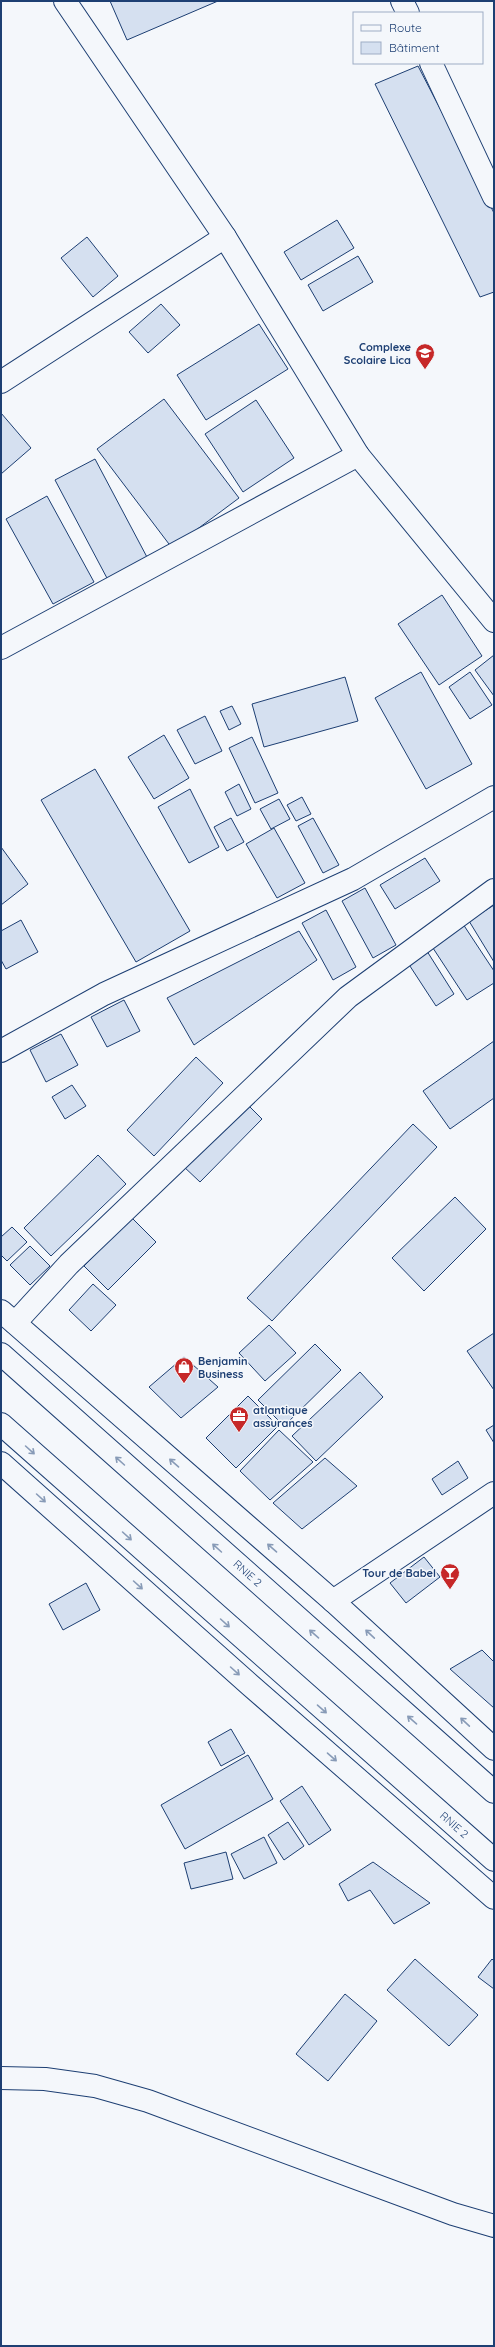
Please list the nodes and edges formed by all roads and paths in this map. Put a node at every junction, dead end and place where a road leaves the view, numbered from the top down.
1 (65, 1) edge
2 (402, 1) edge
3 (408, 12) edge
4 (431, 64) edge
5 (494, 197) edge
6 (225, 237) junction
7 (1, 382) edge
8 (358, 455) junction
9 (494, 621) edge
10 (1, 648) edge
11 (494, 797) edge
12 (494, 890) edge
13 (1, 1051) edge
14 (8, 1317) edge
15 (1, 1354) edge
16 (1, 1424) edge
17 (1, 1463) edge
18 (494, 1493) edge
19 (334, 1601) junction
20 (494, 1748) edge
21 (494, 1792) edge
22 (494, 1860) edge
23 (494, 1898) edge
24 (1, 2078) edge
25 (494, 2226) edge

1 - 6 main road
2 - 3 main road
4 - 5 main road
6 - 7 main road
6 - 8 main road
8 - 9 main road
8 - 10 main road
11 - 13 main road
12 - 14 main road
19 -> 14 main road
21 -> 15 main road, RNIE 2 / RNIE 2
16 -> 22 main road, RNIE 2 / RNIE 2
17 -> 23 main road
18 - 19 main road
20 -> 19 main road
24 - 25 main road

